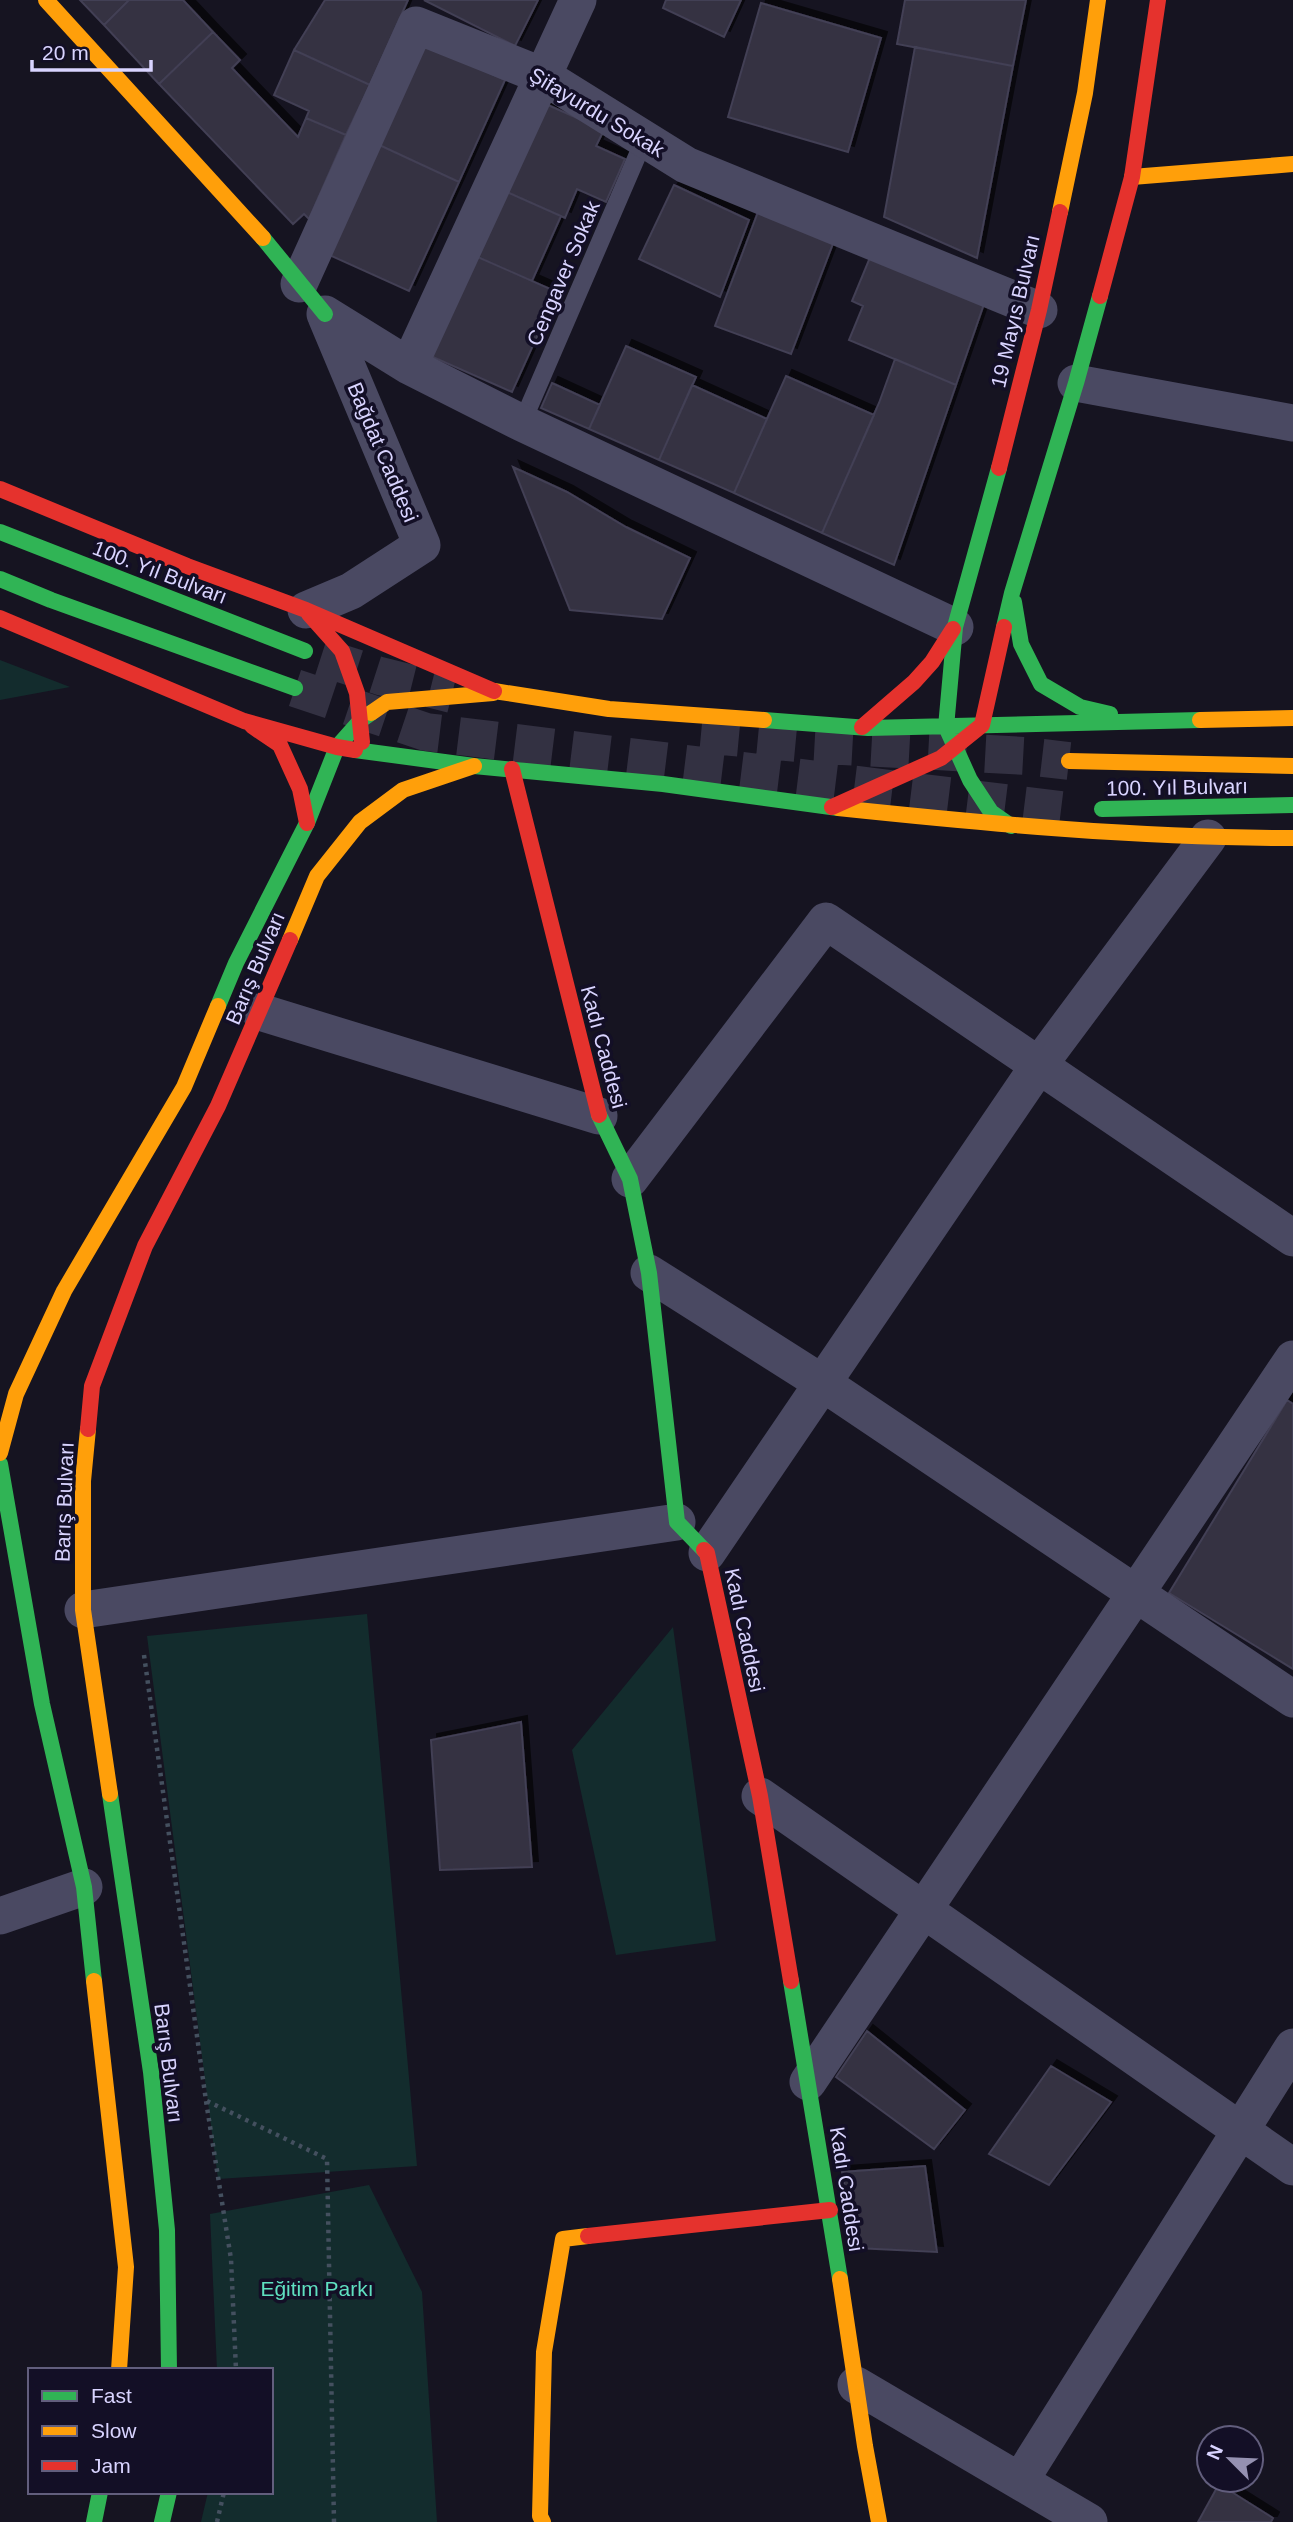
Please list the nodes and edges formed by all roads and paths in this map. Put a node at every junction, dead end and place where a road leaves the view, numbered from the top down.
1 (46, 0) edge
2 (578, 0) edge
3 (1098, 0) edge
4 (1158, 0) edge
5 (543, 76) junction
6 (644, 140) junction
7 (1293, 164) edge
8 (1132, 177) junction
9 (299, 284) junction
10 (1038, 310) junction
11 (325, 314) junction
12 (408, 366) junction
13 (1076, 383) junction
14 (1293, 423) edge
15 (522, 424) junction
16 (0, 489) edge
17 (0, 532) edge
18 (0, 579) edge
19 (1012, 593) junction
20 (306, 610) junction
21 (0, 618) edge
22 (954, 627) junction
23 (305, 651) tunnel mouth
24 (295, 688) tunnel mouth
25 (499, 693) junction
26 (1293, 718) edge
27 (361, 720) junction
28 (244, 721) junction
29 (1137, 722) junction
30 (982, 725) junction
31 (862, 727) junction
32 (946, 727) junction
33 (337, 747) junction
34 (955, 747) junction
35 (357, 757) junction
36 (1069, 761) tunnel mouth
37 (474, 766) junction
38 (1293, 766) edge
39 (512, 769) junction
40 (1293, 806) edge
41 (830, 807) junction
42 (1089, 809) dead end
43 (307, 823) junction
44 (334, 826) dead end
45 (1011, 826) junction
46 (1208, 838) junction
47 (1293, 838) edge
48 (317, 876) junction
49 (260, 1012) junction
50 (1039, 1065) junction
51 (599, 1116) junction
52 (630, 1179) junction
53 (1293, 1238) edge
54 (649, 1273) junction
55 (1293, 1359) edge
56 (824, 1384) junction
57 (0, 1453) edge
58 (0, 1464) edge
59 (677, 1522) junction
60 (707, 1553) junction
61 (1136, 1592) junction
62 (83, 1610) junction
63 (144, 1655) dead end
64 (1293, 1699) edge
65 (760, 1796) junction
66 (84, 1887) junction
67 (924, 1911) junction
68 (0, 1916) edge
69 (1293, 2047) edge
70 (808, 2082) junction
71 (206, 2101) junction
72 (1241, 2131) junction
73 (1293, 2167) edge
74 (830, 2210) junction
75 (119, 2368) edge
76 (169, 2368) edge
77 (236, 2368) edge
78 (856, 2385) junction
79 (1020, 2481) junction
80 (100, 2494) edge
81 (169, 2494) edge
82 (224, 2494) edge
83 (94, 2522) edge
84 (162, 2522) edge
85 (217, 2522) edge
86 (334, 2522) edge
87 (543, 2522) edge
88 (880, 2522) edge
89 (1089, 2522) edge

1 - 9 main road
2 - 5 street
3 - 10 main road, 19 Mayıs Bulvarı
4 - 8 main road
5 - 6 street, Şifayurdu Sokak
5 - 9 street, Şifayurdu Sokak
5 - 12 street
6 - 10 street, Şifayurdu Sokak
6 - 15 lane, Cengaver Sokak
7 - 8 main road
8 - 13 main road
9 - 11 main road
10 - 22 main road, 19 Mayıs Bulvarı
11 - 12 street
11 - 20 street, Bağdat Caddesi
12 - 15 street
13 - 14 street
13 - 19 main road
15 - 22 street
16 - 20 main road
17 - 23 main road, 100. Yıl Bulvarı
18 - 24 main road
19 - 29 main road
19 - 30 main road
20 - 25 main road
20 - 27 main road
21 - 28 main road
22 - 31 main road
22 - 32 main road
25 - 27 main road, Barış Bulvarı
25 - 31 main road
26 - 29 main road
27 - 33 main road, Barış Bulvarı
27 - 35 main road
28 - 33 main road
28 - 43 main road
29 - 30 main road
30 - 32 main road
30 - 34 main road
31 - 32 main road
32 - 34 main road
33 - 35 main road
33 - 43 main road, Barış Bulvarı
34 - 41 main road
34 - 45 main road
35 - 37 main road
36 - 38 main road, 100. Yıl Bulvarı
37 - 39 main road
37 - 48 main road, Barış Bulvarı
39 - 41 main road
39 - 51 main road, Kadı Caddesi
40 - 42 main road, 100. Yıl Bulvarı
41 - 45 main road
43 - 57 main road, Barış Bulvarı
44 - 48 main road
45 - 46 main road
46 - 47 main road
46 - 50 street
48 - 49 main road, Barış Bulvarı
49 - 51 street
49 - 62 main road, Barış Bulvarı
50 - 52 street
50 - 53 street
50 - 56 street
51 - 52 main road, Kadı Caddesi
52 - 54 main road, Kadı Caddesi
54 - 56 street
54 - 59 main road, Kadı Caddesi
55 - 61 street
56 - 60 street
56 - 61 street
58 - 66 main road
59 - 60 main road, Kadı Caddesi
59 - 62 street
60 - 65 main road, Kadı Caddesi
61 - 64 street
61 - 67 street
62 - 76 main road, Barış Bulvarı
63 - 71 path
65 - 67 street
65 - 70 main road, Kadı Caddesi
66 - 68 street
66 - 75 main road
67 - 70 street
67 - 72 street
69 - 72 street
70 - 74 main road, Kadı Caddesi
71 - 77 path
71 - 86 path
72 - 73 street
72 - 79 street
74 - 78 main road, Kadı Caddesi
74 - 87 main road
78 - 79 street
78 - 88 main road, Kadı Caddesi
79 - 89 street
80 - 83 main road
81 - 84 main road
82 - 85 path

